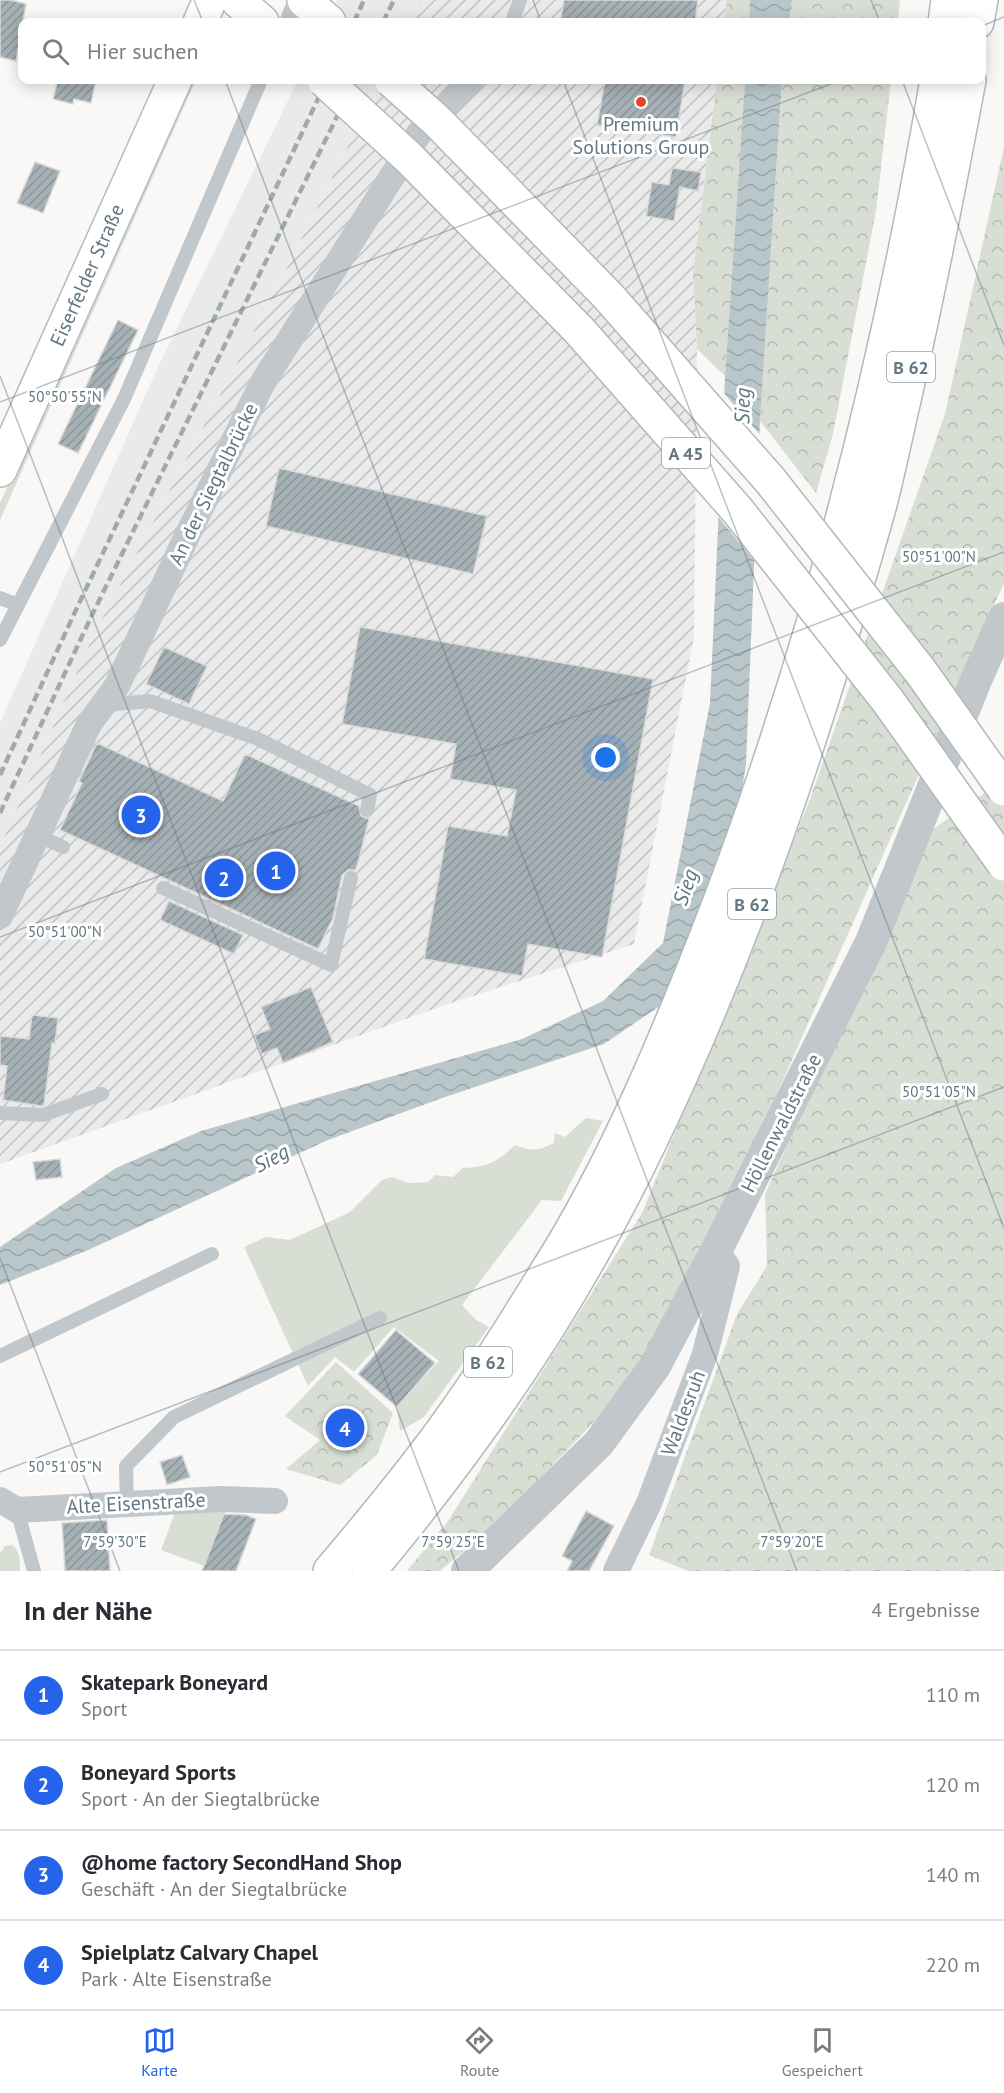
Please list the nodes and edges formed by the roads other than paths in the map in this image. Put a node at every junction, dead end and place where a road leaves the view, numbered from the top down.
1 (210, 0) edge
2 (237, 0) edge
3 (295, 0) edge
4 (304, 0) edge
5 (520, 0) edge
6 (948, 0) edge
7 (981, 0) edge
8 (202, 18) edge
9 (257, 18) edge
10 (288, 18) edge
11 (324, 18) edge
12 (513, 18) edge
13 (946, 18) edge
14 (978, 18) edge
15 (173, 84) edge
16 (259, 84) edge
17 (328, 84) edge
18 (395, 84) edge
19 (467, 84) edge
20 (936, 84) edge
21 (968, 84) edge
22 (0, 470) edge
23 (0, 598) edge
24 (18, 605) junction
25 (1004, 618) edge
26 (0, 640) edge
27 (103, 705) junction
28 (1004, 789) edge
29 (367, 810) dead end
30 (37, 835) junction
31 (63, 847) dead end
32 (1004, 864) edge
33 (351, 878) dead end
34 (163, 888) dead end
35 (0, 916) edge
36 (102, 1094) dead end
37 (0, 1113) edge
38 (634, 1142) junction
39 (716, 1251) junction
40 (212, 1254) dead end
41 (380, 1318) dead end
42 (0, 1356) edge
43 (274, 1501) dead end
44 (127, 1504) junction
45 (8, 1505) edge
46 (34, 1571) edge
47 (330, 1571) edge
48 (369, 1571) edge
49 (467, 1571) edge
50 (616, 1571) edge

1 - 8 main road
2 - 9 main road
3 - 10 lane
4 - 11 main road
5 - 12 lane
6 - 13 main road
7 - 14 main road
15 - 22 main road, Eiserfelder Straße
16 - 24 lane
17 - 32 main road, A 45, bridge
18 - 28 main road, A 45, bridge
19 - 27 street, An der Siegtalbrücke
20 - 38 main road, B 62
21 - 38 main road, B 62
23 - 24 lane
24 - 26 lane
25 - 39 street, Höllenwaldstraße
27 - 29 lane
27 - 30 street, An der Siegtalbrücke
30 - 31 lane
30 - 35 street, An der Siegtalbrücke
33 - 34 lane
36 - 37 lane
38 - 47 main road, B 62
38 - 48 main road, B 62
39 - 49 street, Höllenwaldstraße
39 - 50 street, Waldesruh
40 - 42 lane
41 - 44 lane
43 - 44 street, Alte Eisenstraße
44 - 45 street, Alte Eisenstraße
45 - 46 lane

